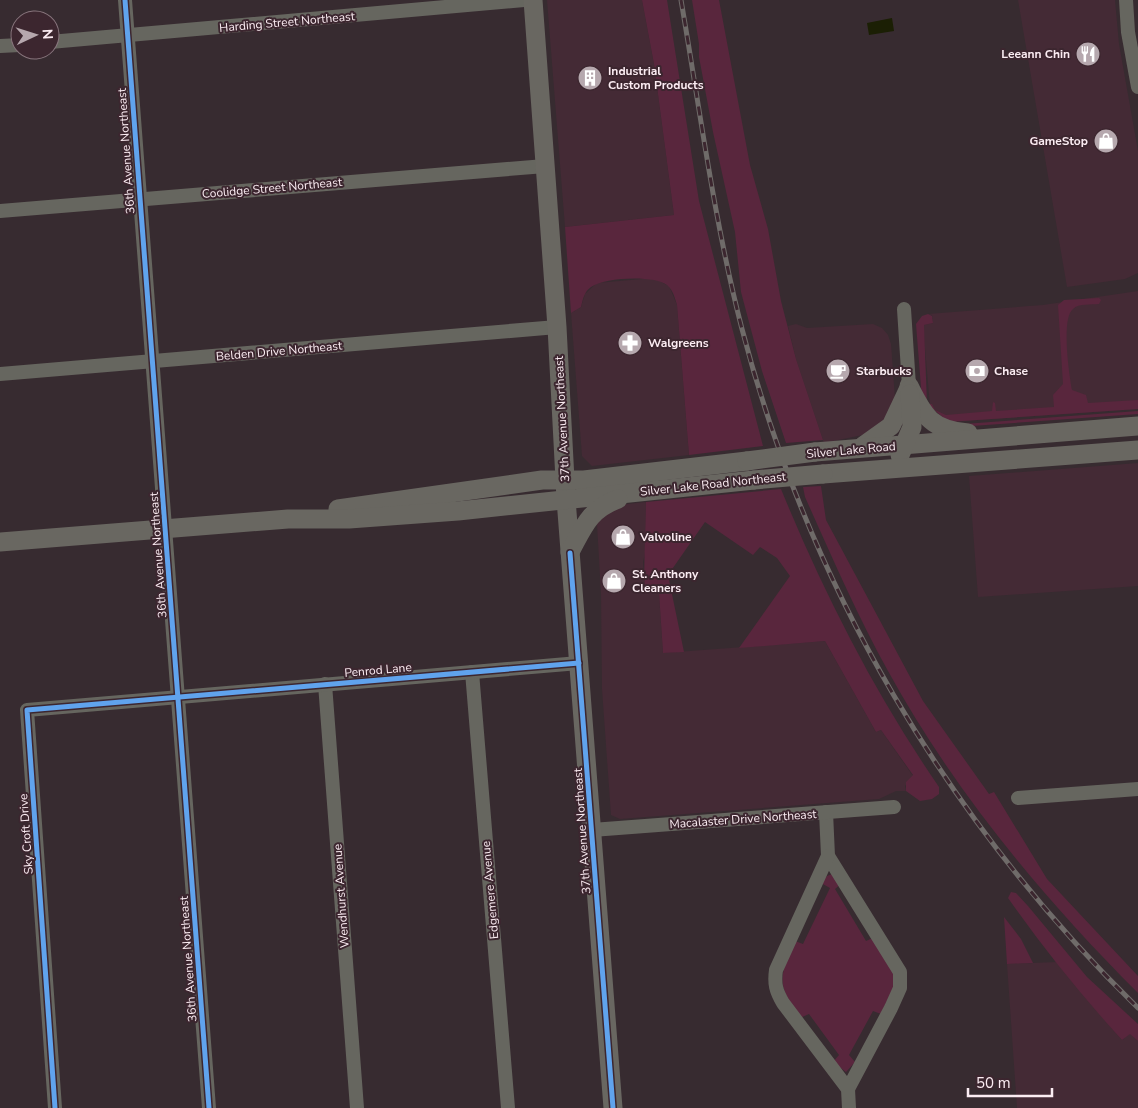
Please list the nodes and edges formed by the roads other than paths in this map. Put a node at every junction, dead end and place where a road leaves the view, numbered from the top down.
1 (125, 0) edge
2 (524, 0) edge
3 (533, 0) edge
4 (1126, 0) edge
5 (128, 36) junction
6 (60, 41) edge
7 (1138, 87) edge
8 (545, 166) junction
9 (140, 199) junction
10 (0, 211) edge
11 (904, 310) dead end
12 (557, 327) junction
13 (153, 362) junction
14 (0, 374) edge
15 (909, 386) junction
16 (1138, 426) edge
17 (1003, 436) junction
18 (905, 445) junction
19 (860, 448) junction
20 (1138, 450) edge
21 (879, 470) junction
22 (565, 480) junction
23 (636, 492) junction
24 (566, 499) junction
25 (288, 519) junction
26 (166, 528) junction
27 (0, 542) edge
28 (570, 553) junction
29 (579, 663) junction
30 (472, 672) junction
31 (326, 684) junction
32 (178, 696) junction
33 (1138, 789) edge
34 (1018, 798) dead end
35 (894, 807) dead end
36 (826, 812) junction
37 (592, 830) junction
38 (828, 856) junction
39 (848, 1089) junction
40 (55, 1108) edge
41 (209, 1108) edge
42 (358, 1108) edge
43 (508, 1108) edge
44 (613, 1108) edge
45 (849, 1108) edge

1 - 5 street, 36th Avenue Northeast
2 - 5 street, Harding Street Northeast
3 - 8 main road, 37th Avenue Northeast
4 - 7 street
5 - 6 street, Harding Street Northeast
5 - 9 street, 36th Avenue Northeast
8 - 9 street, Coolidge Street Northeast
8 - 12 main road, 37th Avenue Northeast
9 - 10 street, Coolidge Street Northeast
9 - 13 street, 36th Avenue Northeast
11 - 15 street
12 - 13 street, Belden Drive Northeast
12 - 22 main road, 37th Avenue Northeast
13 - 14 street, Belden Drive Northeast
13 - 26 street, 36th Avenue Northeast
15 - 17 main road
15 - 18 main road
15 - 19 main road
16 - 17 main road, Silver Lake Road
17 - 18 main road, Silver Lake Road
18 - 19 main road, Silver Lake Road
18 - 21 main road
19 - 22 main road, Silver Lake Road, bridge
20 - 21 main road, Silver Lake Road Northeast
21 - 23 main road, Silver Lake Road Northeast, bridge
22 - 24 main road, 37th Avenue Northeast
22 - 25 main road, Silver Lake Road Northeast
23 - 24 main road, Silver Lake Road Northeast
23 - 28 main road
24 - 25 main road, Silver Lake Road Northeast
24 - 28 main road, 37th Avenue Northeast
25 - 26 main road, Silver Lake Road Northeast
26 - 27 main road, Silver Lake Road Northeast
26 - 32 street, 36th Avenue Northeast
28 - 29 main road, 37th Avenue Northeast
29 - 30 street, Penrod Lane
29 - 37 main road, 37th Avenue Northeast
30 - 31 street, Penrod Lane
30 - 43 street, Edgemere Avenue
31 - 32 street, Penrod Lane
31 - 42 street, Wendhurst Avenue
32 - 40 street, Sky Croft Drive
32 - 41 street, 36th Avenue Northeast
33 - 34 street
35 - 36 street, Macalaster Drive Northeast
36 - 37 street, Macalaster Drive Northeast
36 - 38 street
37 - 44 main road, 37th Avenue Northeast
38 - 39 street
38 - 39 street
39 - 45 street

